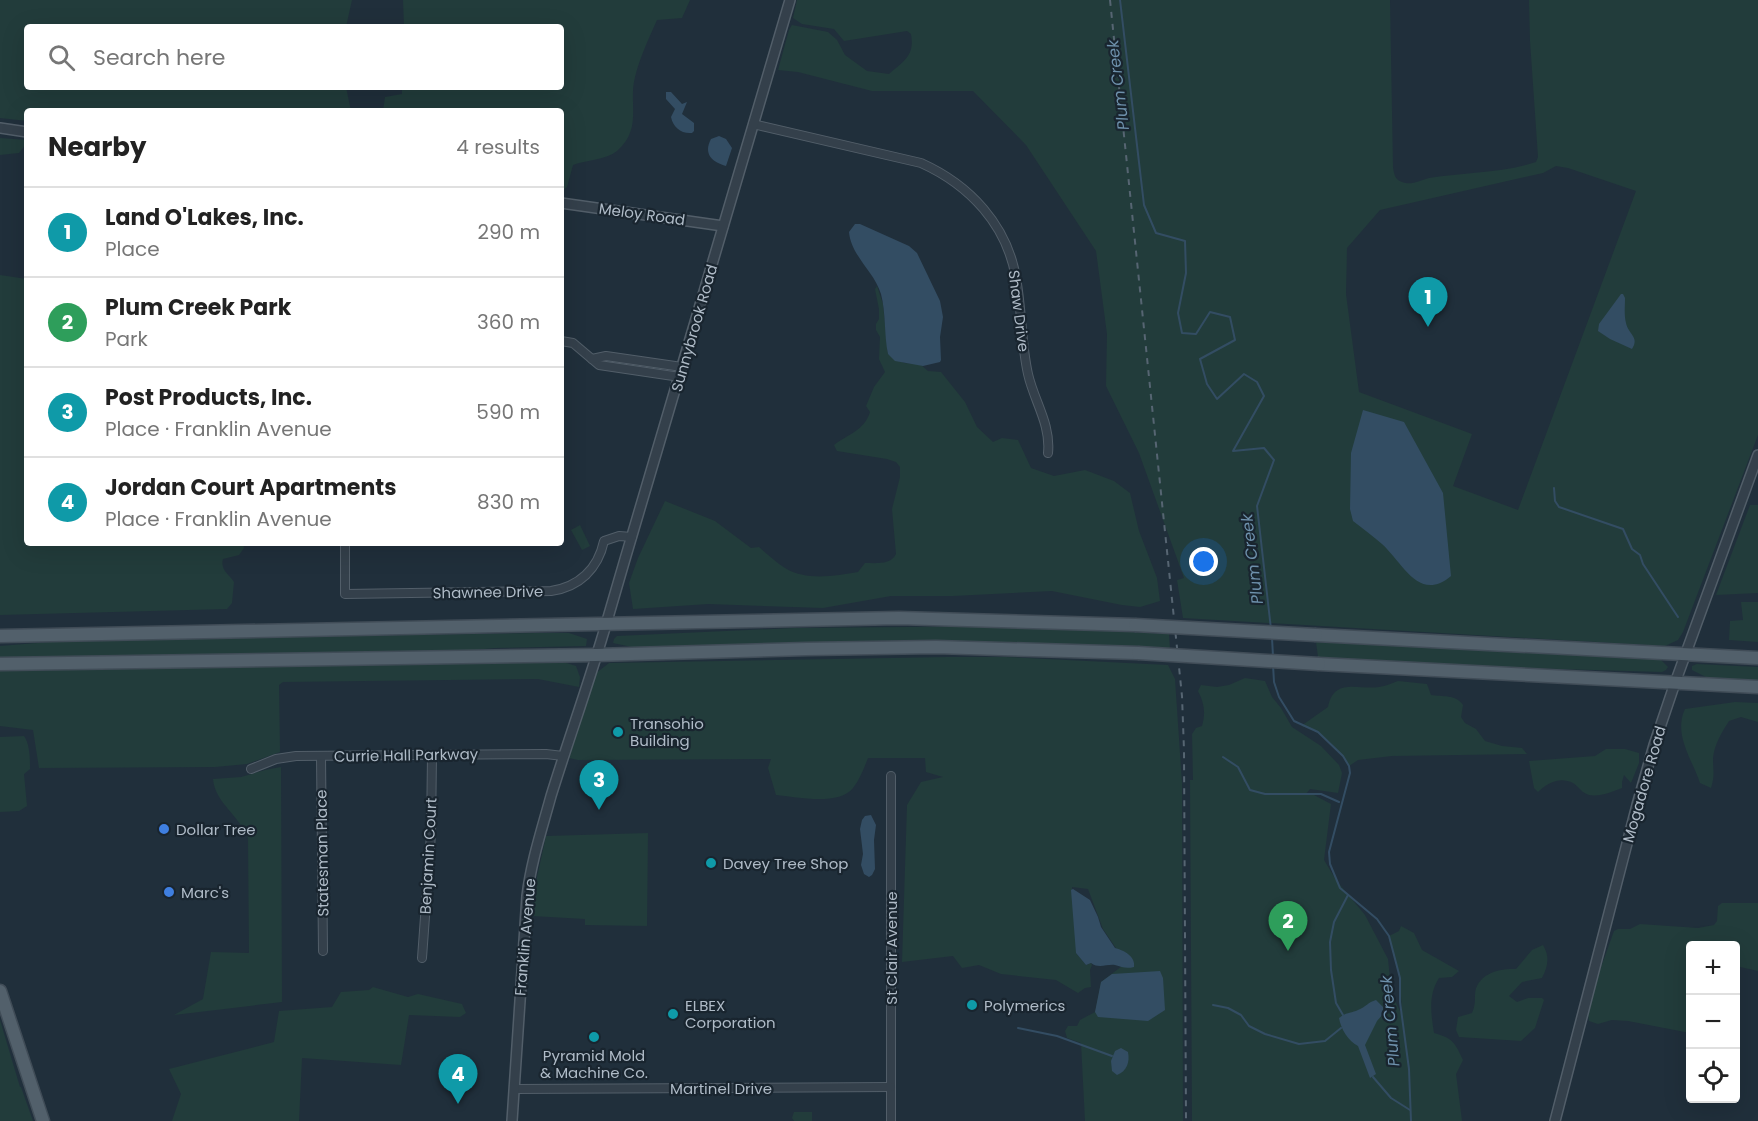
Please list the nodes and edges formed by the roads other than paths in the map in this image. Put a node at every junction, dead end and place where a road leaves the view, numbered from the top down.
1 (790, 0) edge
2 (753, 124) junction
3 (0, 128) edge
4 (24, 132) edge
5 (564, 203) edge
6 (723, 226) junction
7 (564, 342) edge
8 (681, 372) junction
9 (1048, 453) dead end
10 (1758, 454) edge
11 (632, 537) junction
12 (345, 546) dead end
13 (606, 625) junction
14 (0, 636) edge
15 (596, 655) junction
16 (1685, 655) junction
17 (1758, 658) edge
18 (0, 664) edge
19 (1675, 683) junction
20 (1758, 687) edge
21 (432, 754) junction
22 (321, 756) junction
23 (563, 756) junction
24 (251, 769) dead end
25 (891, 776) dead end
26 (323, 951) dead end
27 (422, 958) dead end
28 (0, 991) edge
29 (891, 1087) junction
30 (515, 1089) junction
31 (43, 1121) edge
32 (512, 1121) edge
33 (891, 1121) edge
34 (1555, 1121) edge

1 - 2 street, Sunnybrook Road
2 - 6 street, Sunnybrook Road
2 - 9 street, Shaw Drive
3 - 4 street
5 - 6 street, Meloy Road
6 - 8 street, Sunnybrook Road
7 - 8 street
8 - 11 street, Sunnybrook Road
10 - 16 street, Mogadore Road
11 - 12 street, Shawnee Drive
11 - 13 street, Sunnybrook Road
13 - 14 main road
13 - 15 street, Sunnybrook Road
13 - 16 main road, bridge
15 - 18 main road
15 - 19 main road, bridge
15 - 23 street, Franklin Avenue
16 - 17 main road
16 - 19 street, Mogadore Road
19 - 20 main road
19 - 34 street, Mogadore Road
21 - 22 street, Currie Hall Parkway
21 - 23 street, Currie Hall Parkway
21 - 27 street, Benjamin Court
22 - 24 street, Currie Hall Parkway
22 - 26 street, Statesman Place
23 - 30 street, Franklin Avenue
25 - 29 street, St Clair Avenue
28 - 31 main road
29 - 30 street, Martinel Drive
29 - 33 street, St Clair Avenue
30 - 32 street, Franklin Avenue

